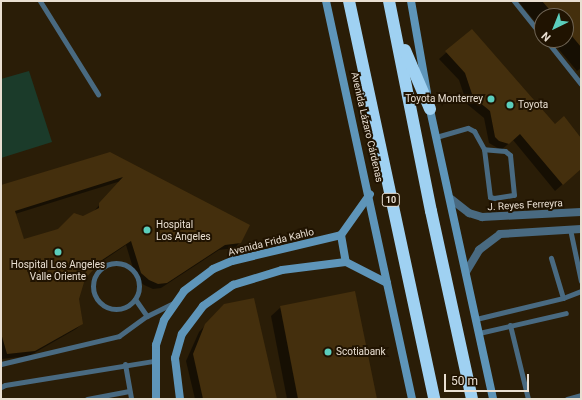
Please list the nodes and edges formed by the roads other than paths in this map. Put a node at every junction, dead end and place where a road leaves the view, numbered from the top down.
1 (40, 1) edge
2 (326, 1) edge
3 (349, 1) edge
4 (390, 1) edge
5 (411, 1) edge
6 (514, 1) edge
7 (534, 26) edge
8 (395, 28) junction
9 (552, 48) edge
10 (581, 84) edge
11 (98, 94) dead end
12 (430, 109) junction
13 (436, 136) junction
14 (484, 149) junction
15 (370, 194) junction
16 (451, 199) junction
17 (581, 212) edge
18 (570, 229) junction
19 (581, 229) edge
20 (341, 235) junction
21 (551, 258) dead end
22 (346, 262) junction
23 (466, 272) junction
24 (581, 280) edge
25 (387, 283) junction
26 (581, 291) edge
27 (563, 298) junction
28 (135, 299) junction
29 (174, 303) junction
30 (566, 313) dead end
31 (147, 316) junction
32 (476, 319) junction
33 (510, 325) junction
34 (479, 333) junction
35 (154, 361) junction
36 (1, 364) edge
37 (125, 364) junction
38 (1, 387) edge
39 (129, 391) junction
40 (581, 395) edge
41 (87, 399) edge
42 (130, 399) edge
43 (156, 399) edge
44 (180, 399) edge
45 (412, 399) edge
46 (434, 399) edge
47 (472, 399) edge
48 (493, 399) edge
49 (528, 399) edge
50 (567, 399) edge

1 - 11 lane
2 - 15 street, Avenida Lázaro Cárdenas
3 - 46 highway, Avenida Lázaro Cárdenas / 10
4 - 8 highway
5 - 12 street
6 - 7 lane
8 - 12 highway
8 - 47 highway
9 - 10 lane
12 - 13 street
13 - 14 lane
13 - 16 street
14 - 14 lane
15 - 20 street
15 - 25 street, Avenida Lázaro Cárdenas
16 - 17 street, J. Reyes Ferreyra
16 - 23 street
18 - 19 street
18 - 23 street
18 - 24 lane
20 - 22 street
20 - 29 street, Avenida Frida Kahlo
21 - 27 lane
22 - 25 street
22 - 44 street
23 - 32 street
25 - 45 street, Avenida Lázaro Cárdenas
26 - 27 lane
27 - 32 lane
28 - 28 lane
28 - 31 lane
29 - 31 lane
29 - 35 street, Avenida Frida Kahlo
30 - 33 lane
31 - 36 lane
32 - 34 street
33 - 34 lane
33 - 49 lane
34 - 48 street
35 - 37 lane
35 - 43 street, Avenida Frida Kahlo
37 - 38 lane
37 - 39 lane
39 - 41 lane
39 - 42 lane
40 - 50 lane

